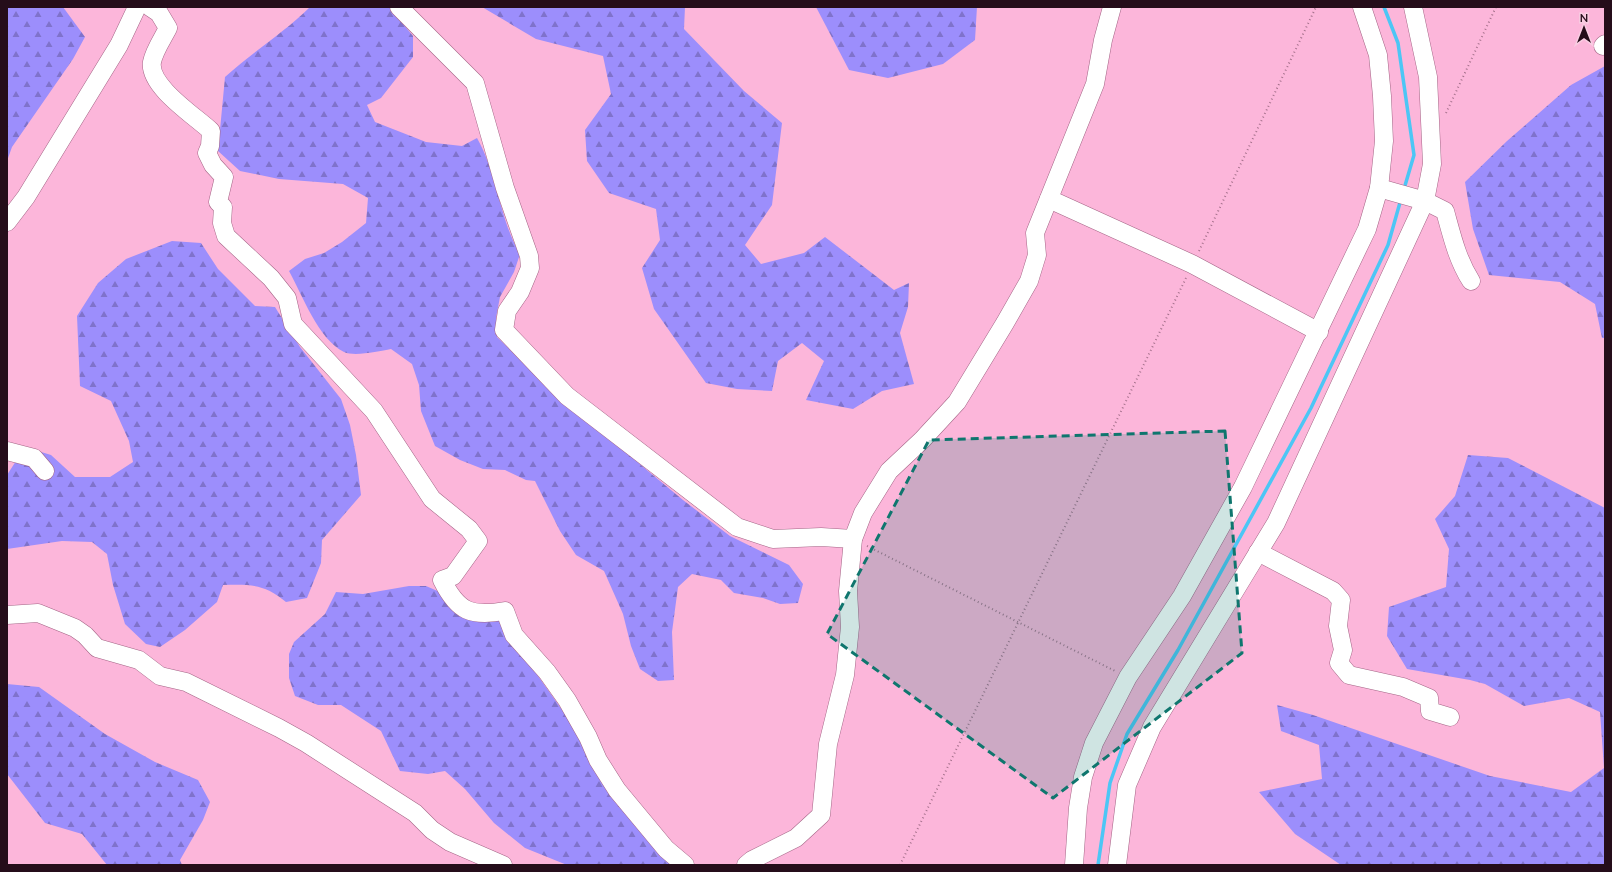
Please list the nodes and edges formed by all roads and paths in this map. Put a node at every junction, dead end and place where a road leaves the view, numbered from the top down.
1 (137, 7) edge
2 (150, 7) edge
3 (399, 7) edge
4 (1112, 7) edge
5 (1316, 7) edge
6 (1362, 7) edge
7 (1413, 7) edge
8 (1496, 7) edge
9 (1445, 115) dead end
10 (1379, 188) junction
11 (1049, 198) junction
12 (1425, 201) junction
13 (7, 222) edge
14 (1192, 264) junction
15 (1471, 281) dead end
16 (1319, 332) junction
17 (7, 451) edge
18 (45, 471) dead end
19 (853, 539) junction
20 (1258, 552) junction
21 (7, 615) edge
22 (1019, 623) junction
23 (1128, 677) junction
24 (1450, 717) dead end
25 (503, 865) edge
26 (685, 865) edge
27 (746, 865) edge
28 (900, 865) edge
29 (1074, 865) edge
30 (1117, 865) edge

1 - 13 street
2 - 26 street
3 - 19 street
4 - 11 street
5 - 14 path
6 - 10 street
7 - 12 street
8 - 9 path
10 - 12 street
10 - 16 street
11 - 14 street
11 - 19 street
12 - 15 street
12 - 20 street
14 - 16 street
14 - 22 path
16 - 23 street
17 - 18 street
19 - 22 path
19 - 27 street
20 - 24 street
20 - 30 street
21 - 25 street
22 - 23 path
22 - 28 path
23 - 29 street

